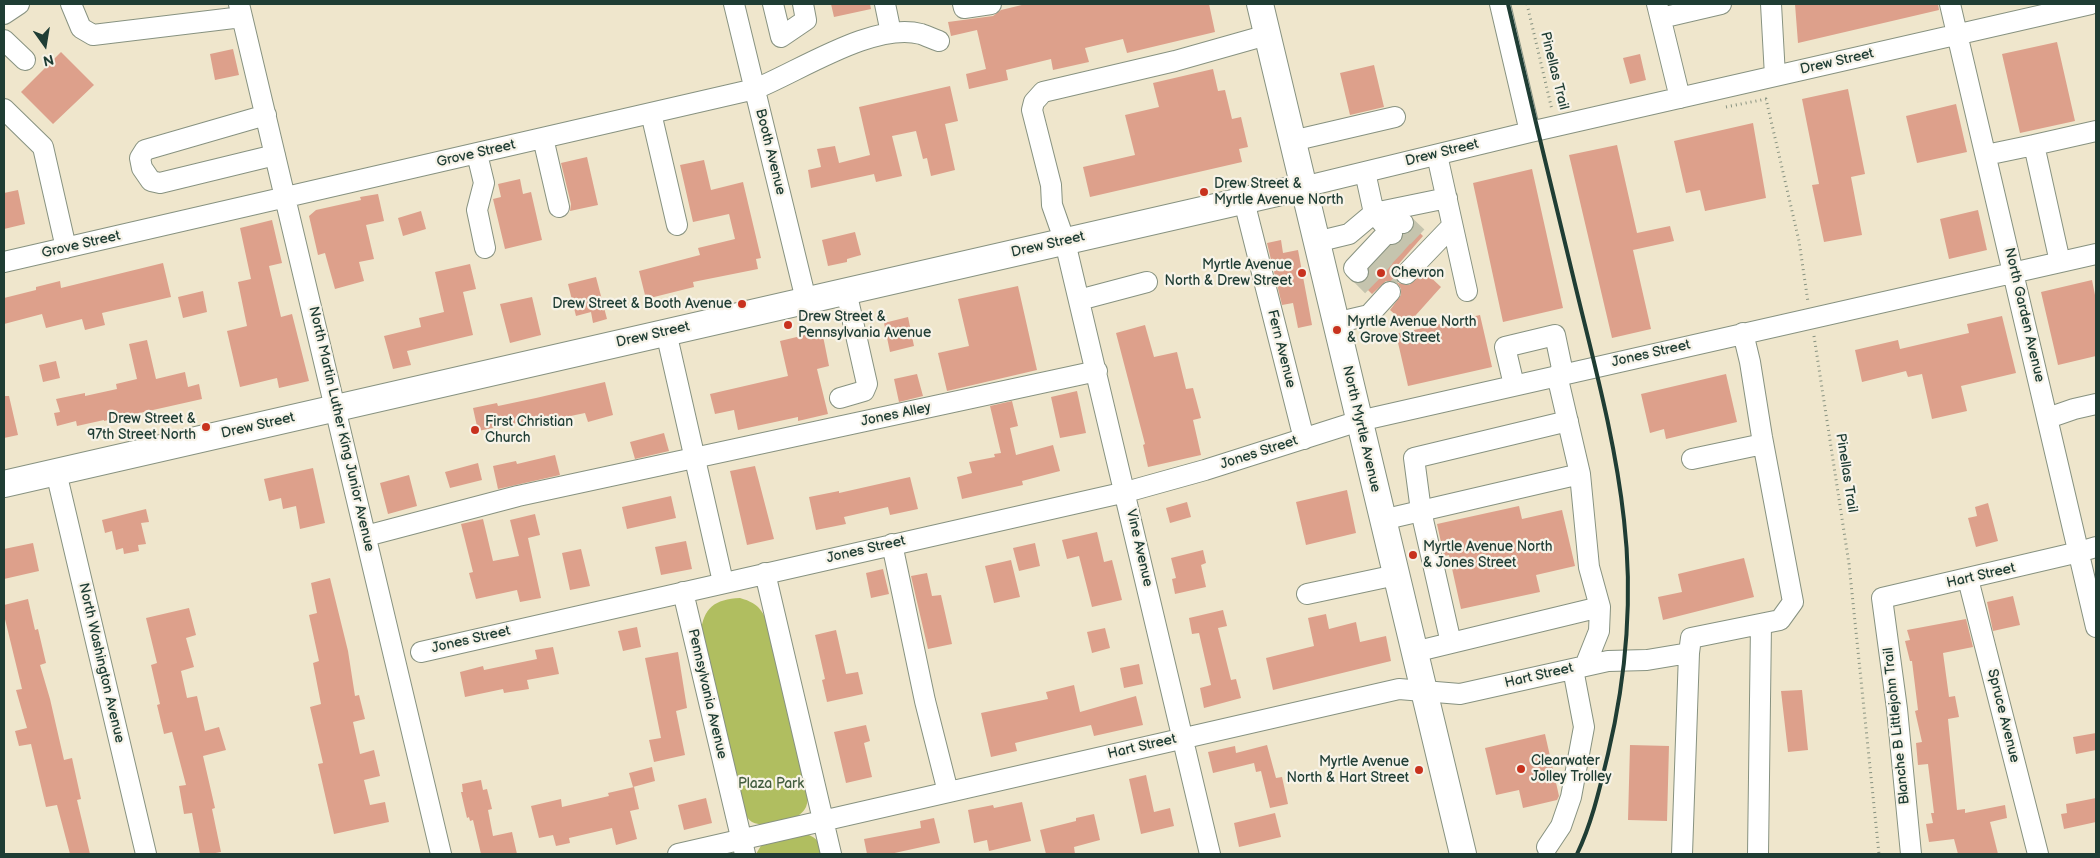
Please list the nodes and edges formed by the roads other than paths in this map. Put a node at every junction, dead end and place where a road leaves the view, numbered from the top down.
1 (19, 4) edge
2 (71, 4) edge
3 (734, 4) edge
4 (773, 4) edge
5 (802, 4) edge
6 (884, 4) edge
7 (963, 4) edge
8 (991, 4) edge
9 (1260, 4) edge
10 (1500, 4) edge
11 (1721, 4) edge
12 (1771, 4) edge
13 (1950, 4) edge
14 (2091, 4) edge
15 (240, 10) edge
16 (1659, 11) edge
17 (4, 14) edge
18 (891, 33) junction
19 (1957, 34) junction
20 (1267, 35) junction
21 (4, 40) edge
22 (939, 41) dead end
23 (25, 60) dead end
24 (1775, 76) junction
25 (755, 90) junction
26 (1680, 98) junction
27 (4, 109) edge
28 (651, 114) junction
29 (266, 115) junction
30 (1395, 117) dead end
31 (2096, 131) edge
32 (1530, 132) junction
33 (544, 138) junction
34 (1292, 141) junction
35 (2034, 145) junction
36 (478, 154) junction
37 (275, 155) junction
38 (1437, 155) junction
39 (1986, 155) junction
40 (1365, 172) junction
41 (1303, 187) junction
42 (286, 198) junction
43 (1447, 198) junction
44 (1244, 201) junction
45 (559, 207) dead end
46 (1374, 213) junction
47 (677, 225) dead end
48 (1452, 226) junction
49 (1349, 234) junction
50 (1065, 242) junction
51 (1316, 242) junction
52 (66, 248) junction
53 (486, 248) dead end
54 (2096, 254) edge
55 (1414, 257) dead end
56 (4, 262) edge
57 (2060, 262) junction
58 (2014, 272) junction
59 (1147, 282) dead end
60 (846, 291) junction
61 (1467, 291) dead end
62 (1383, 293) dead end
63 (806, 300) junction
64 (1080, 300) junction
65 (1335, 323) junction
66 (666, 332) junction
67 (1743, 333) junction
68 (1097, 371) junction
69 (1560, 374) junction
70 (1514, 385) junction
71 (840, 398) dead end
72 (2096, 404) edge
73 (336, 408) junction
74 (2048, 418) junction
75 (1359, 421) junction
76 (1568, 421) junction
77 (1304, 439) junction
78 (1763, 444) junction
79 (695, 459) junction
80 (1692, 459) dead end
81 (56, 472) junction
82 (1580, 474) junction
83 (4, 484) edge
84 (1126, 492) junction
85 (1421, 511) junction
86 (1382, 520) junction
87 (366, 536) junction
88 (892, 544) junction
89 (2088, 550) edge
90 (765, 573) junction
91 (1396, 575) junction
92 (1968, 579) junction
93 (723, 582) junction
94 (683, 592) junction
95 (1307, 594) dead end
96 (1882, 598) joint
97 (1600, 607) junction
98 (1761, 624) junction
99 (2096, 627) edge
100 (1451, 643) junction
101 (421, 652) dead end
102 (1414, 652) junction
103 (1689, 653) junction
104 (1579, 667) junction
105 (1424, 691) junction
106 (1183, 737) junction
107 (948, 792) junction
108 (824, 821) junction
109 (743, 847) edge
110 (1547, 847) dead end
111 (146, 854) edge
112 (442, 854) edge
113 (678, 854) edge
114 (831, 854) edge
115 (1210, 854) edge
116 (1463, 854) edge
117 (1682, 854) edge
118 (1758, 854) edge
119 (1911, 854) edge
120 (2038, 854) edge

1 - 17 street
2 - 15 street
3 - 25 street, Booth Avenue
4 - 5 street
6 - 18 street
7 - 8 street
9 - 20 main road, North Myrtle Avenue
10 - 32 street
11 - 16 street
12 - 24 street
13 - 19 street, North Garden Avenue
14 - 19 street, Drew Street
15 - 29 street, North Martin Luther King Junior Avenue
16 - 26 street
18 - 22 street, Grove Street
18 - 25 street, Grove Street
19 - 24 street, Drew Street
19 - 39 street, North Garden Avenue
20 - 34 main road, North Myrtle Avenue
20 - 50 street, Vine Avenue
21 - 23 street
24 - 26 street, Drew Street
25 - 28 street, Grove Street
25 - 63 street, Booth Avenue
26 - 32 street, Drew Street
27 - 52 street
28 - 33 street, Grove Street
28 - 47 street
29 - 37 street, North Martin Luther King Junior Avenue
29 - 37 street
30 - 34 street
31 - 35 street
32 - 38 street, Drew Street
33 - 36 street, Grove Street
33 - 45 street
34 - 41 main road, North Myrtle Avenue
35 - 39 street
35 - 57 street
36 - 42 street, Grove Street
36 - 53 street
37 - 42 street, North Martin Luther King Junior Avenue
38 - 40 street, Drew Street
38 - 43 street
39 - 58 street, North Garden Avenue
40 - 41 street, Drew Street
40 - 46 street
41 - 44 main road, Drew Street
41 - 51 main road, North Myrtle Avenue
42 - 52 street, Grove Street
42 - 73 street, North Martin Luther King Junior Avenue
43 - 46 street
43 - 48 street
44 - 50 main road, Drew Street
44 - 77 street, Fern Avenue
46 - 49 street
46 - 49 street
48 - 55 street
48 - 61 street
49 - 51 street
50 - 60 main road, Drew Street
50 - 64 street, Vine Avenue
51 - 65 main road, North Myrtle Avenue
52 - 56 street, Grove Street
54 - 57 street, Jones Street
57 - 58 street, Jones Street
58 - 67 street, Jones Street
58 - 74 street, North Garden Avenue
59 - 64 street
60 - 63 main road, Drew Street
60 - 71 street
62 - 65 street
63 - 66 main road, Drew Street
64 - 68 street, Vine Avenue
65 - 75 main road, North Myrtle Avenue
66 - 73 main road, Drew Street
66 - 79 street
67 - 69 street, Jones Street
67 - 78 street
68 - 79 street, Jones Alley
68 - 84 street, Vine Avenue
69 - 70 street, Jones Street
69 - 70 street
69 - 76 street
70 - 75 street, Jones Street
72 - 74 street
73 - 81 main road, Drew Street
73 - 87 street, North Martin Luther King Junior Avenue
74 - 89 street, North Garden Avenue
75 - 77 street, Jones Street
75 - 86 main road, North Myrtle Avenue
76 - 82 street
76 - 85 street
77 - 84 street, Jones Street
78 - 80 street
78 - 98 street
79 - 87 street, Jones Alley
79 - 93 street
81 - 83 main road, Drew Street
81 - 111 street, North Washington Avenue
82 - 85 street
82 - 97 street
84 - 88 street, Jones Street
84 - 106 street, Vine Avenue
85 - 86 street
85 - 100 street
86 - 91 main road, North Myrtle Avenue
87 - 112 street, North Martin Luther King Junior Avenue
88 - 90 street, Jones Street
88 - 107 street
89 - 92 street, Hart Street
89 - 99 street, North Garden Avenue
90 - 93 street, Jones Street
90 - 108 street
91 - 95 street
91 - 102 main road, North Myrtle Avenue
92 - 96 street, Hart Street
92 - 120 street, Spruce Avenue
93 - 94 street, Jones Street
94 - 101 street, Jones Street
94 - 109 street, Pennsylvania Avenue
96 - 119 street, Blanche B Littlejohn Trail
97 - 100 street
97 - 104 street
98 - 103 street
98 - 118 street
100 - 102 street
102 - 105 main road, North Myrtle Avenue
103 - 104 street, Hart Street
103 - 117 street
104 - 105 street, Hart Street
104 - 110 street
105 - 106 street, Hart Street
105 - 116 main road, North Myrtle Avenue
106 - 107 street, Hart Street
106 - 115 street, Vine Avenue
107 - 108 street, Hart Street
108 - 109 street, Hart Street
108 - 114 street
109 - 113 street, Hart Street

